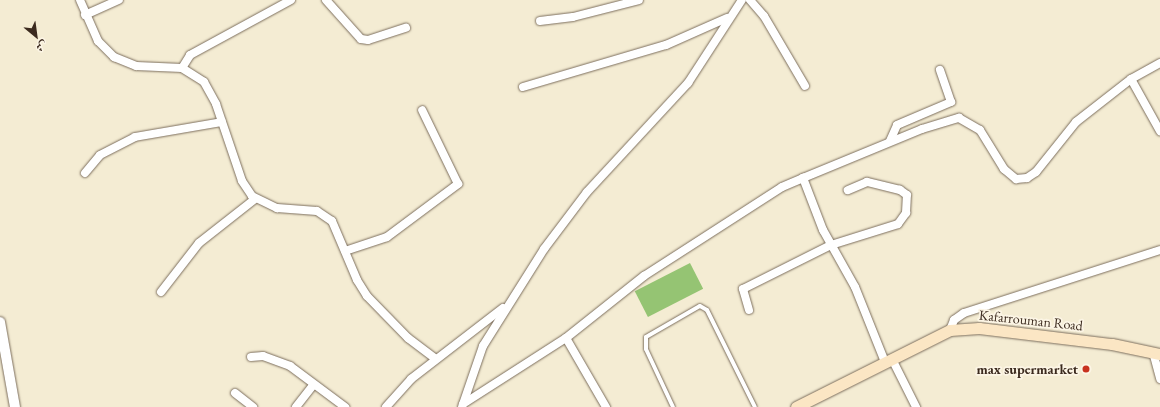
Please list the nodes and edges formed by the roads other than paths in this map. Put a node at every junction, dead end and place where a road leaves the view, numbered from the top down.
1 (80, 0) edge
2 (119, 0) edge
3 (291, 0) edge
4 (326, 0) edge
5 (639, 0) edge
6 (742, 0) edge
7 (750, 0) edge
8 (85, 14) junction
9 (727, 18) junction
10 (540, 21) dead end
11 (406, 28) dead end
12 (1160, 63) edge
13 (182, 68) junction
14 (940, 70) dead end
15 (1131, 79) junction
16 (805, 86) dead end
17 (522, 87) dead end
18 (422, 110) dead end
19 (222, 122) junction
20 (1160, 131) edge
21 (890, 141) junction
22 (85, 173) dead end
23 (803, 178) junction
24 (848, 190) dead end
25 (255, 199) junction
26 (831, 246) junction
27 (1160, 250) edge
28 (345, 252) junction
29 (161, 292) dead end
30 (505, 306) junction
31 (749, 310) dead end
32 (0, 322) edge
33 (950, 330) junction
34 (566, 338) junction
35 (1156, 353) edge
36 (251, 357) dead end
37 (435, 358) junction
38 (888, 361) junction
39 (1160, 379) edge
40 (313, 384) junction
41 (235, 393) dead end
42 (462, 406) edge
43 (14, 407) edge
44 (253, 407) edge
45 (296, 407) edge
46 (345, 407) edge
47 (386, 407) edge
48 (606, 407) edge
49 (673, 407) edge
50 (755, 407) edge
51 (796, 407) edge
52 (916, 407) edge

1 - 8 street
2 - 8 street
3 - 13 street
4 - 11 street
5 - 10 street
6 - 9 street
7 - 16 street
8 - 13 street
9 - 17 street
9 - 30 street
12 - 15 street
13 - 19 street
14 - 21 street
15 - 20 street
15 - 21 street
18 - 28 street
19 - 22 street
19 - 25 street
21 - 23 street
23 - 26 street
23 - 34 street
24 - 26 street
25 - 28 street
25 - 29 street
26 - 31 street
26 - 38 street
27 - 33 street
28 - 37 street
30 - 37 street
30 - 42 street
32 - 43 street
33 - 35 main road, Kafarrouman Road
33 - 38 main road, Kafarrouman Road
34 - 42 street
34 - 48 street
35 - 39 street
36 - 40 street
37 - 47 street
38 - 51 main road, Kafarrouman Road
38 - 52 street
40 - 45 street
40 - 46 street
41 - 44 street
49 - 50 lane

